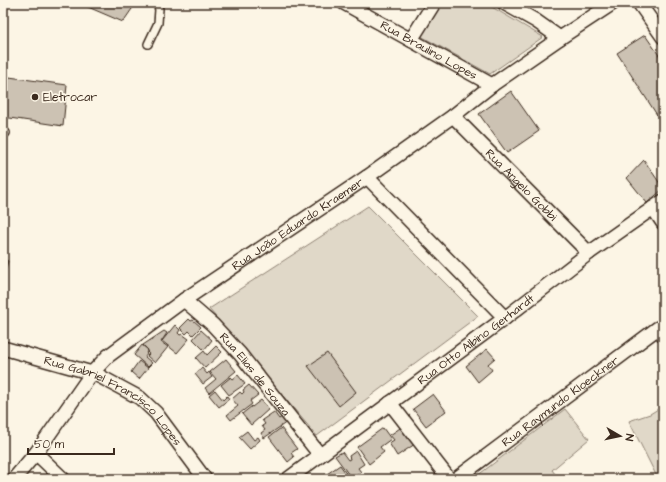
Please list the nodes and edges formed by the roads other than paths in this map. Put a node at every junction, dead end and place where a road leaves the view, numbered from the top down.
1 (156, 3) edge
2 (344, 3) edge
3 (434, 3) edge
4 (504, 3) edge
5 (613, 3) edge
6 (639, 3) edge
7 (663, 37) edge
8 (560, 38) junction
9 (411, 40) junction
10 (148, 44) dead end
11 (492, 85) junction
12 (453, 116) junction
13 (366, 177) junction
14 (658, 204) edge
15 (663, 223) edge
16 (589, 253) junction
17 (184, 300) junction
18 (505, 318) junction
19 (663, 335) edge
20 (3, 348) edge
21 (92, 373) junction
22 (390, 403) junction
23 (36, 453) junction
24 (320, 455) junction
25 (14, 479) edge
26 (63, 479) edge
27 (205, 479) edge
28 (288, 479) edge
29 (449, 479) edge
30 (456, 479) edge

1 - 10 lane
2 - 9 street, Rua Braulino Lopes
3 - 9 street
4 - 8 street
5 - 8 street, Rua João Eduardo Kraemer
6 - 7 street
8 - 11 street, Rua João Eduardo Kraemer
9 - 11 street, Rua Braulino Lopes
11 - 12 street, Rua João Eduardo Kraemer
12 - 13 street, Rua João Eduardo Kraemer
12 - 16 street, Rua Angelo Gobbi
13 - 17 street, Rua João Eduardo Kraemer
13 - 18 street
14 - 15 street
14 - 16 street, Rua Otto Albino Gerhardt
16 - 18 street, Rua Otto Albino Gerhardt
17 - 21 street, Rua João Eduardo Kraemer
17 - 24 street, Rua Elias de Souza
18 - 22 street, Rua Otto Albino Gerhardt
19 - 30 street, Rua Raymundo Kloeckner
20 - 21 street, Rua Gabriel Francisco Lopes
21 - 23 street, Rua João Eduardo Kraemer
21 - 27 street, Rua Gabriel Francisco Lopes
22 - 24 street, Rua Otto Albino Gerhardt
22 - 29 street
23 - 25 street, Rua João Eduardo Kraemer
23 - 26 street
24 - 28 street, Rua Otto Albino Gerhardt

